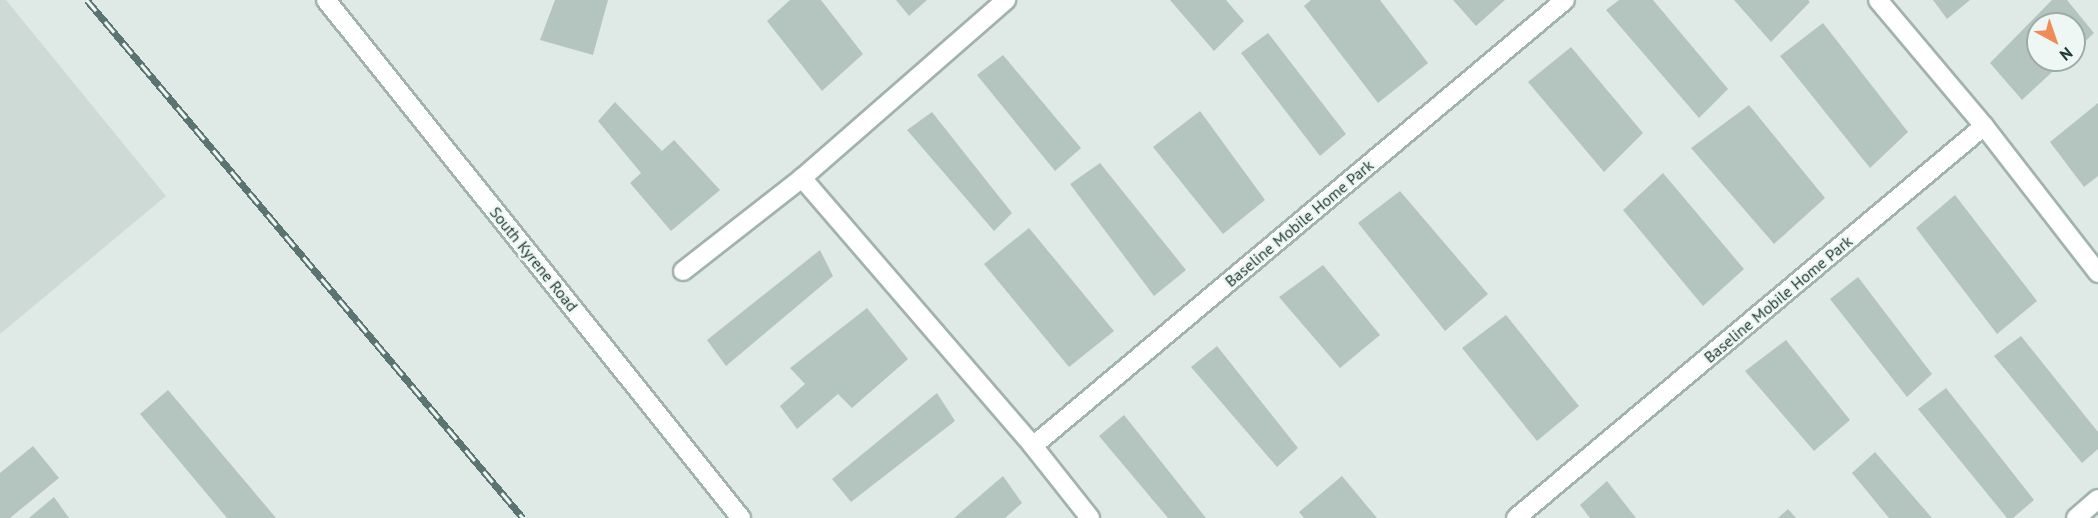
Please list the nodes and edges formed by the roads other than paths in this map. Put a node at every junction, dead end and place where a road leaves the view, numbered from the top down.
1 (327, 0) edge
2 (1006, 0) edge
3 (1565, 0) edge
4 (1878, 0) edge
5 (1984, 126) junction
6 (802, 178) junction
7 (683, 271) dead end
8 (2098, 273) edge
9 (1033, 446) junction
10 (2098, 500) edge
11 (741, 518) edge
12 (1090, 518) edge
13 (1516, 518) edge
14 (2076, 518) edge

1 - 11 street, South Kyrene Road
2 - 6 street
3 - 9 street, Baseline Mobile Home Park
4 - 5 street
5 - 8 street
5 - 13 street, Baseline Mobile Home Park
6 - 7 street
6 - 9 street
9 - 12 street
10 - 14 street

